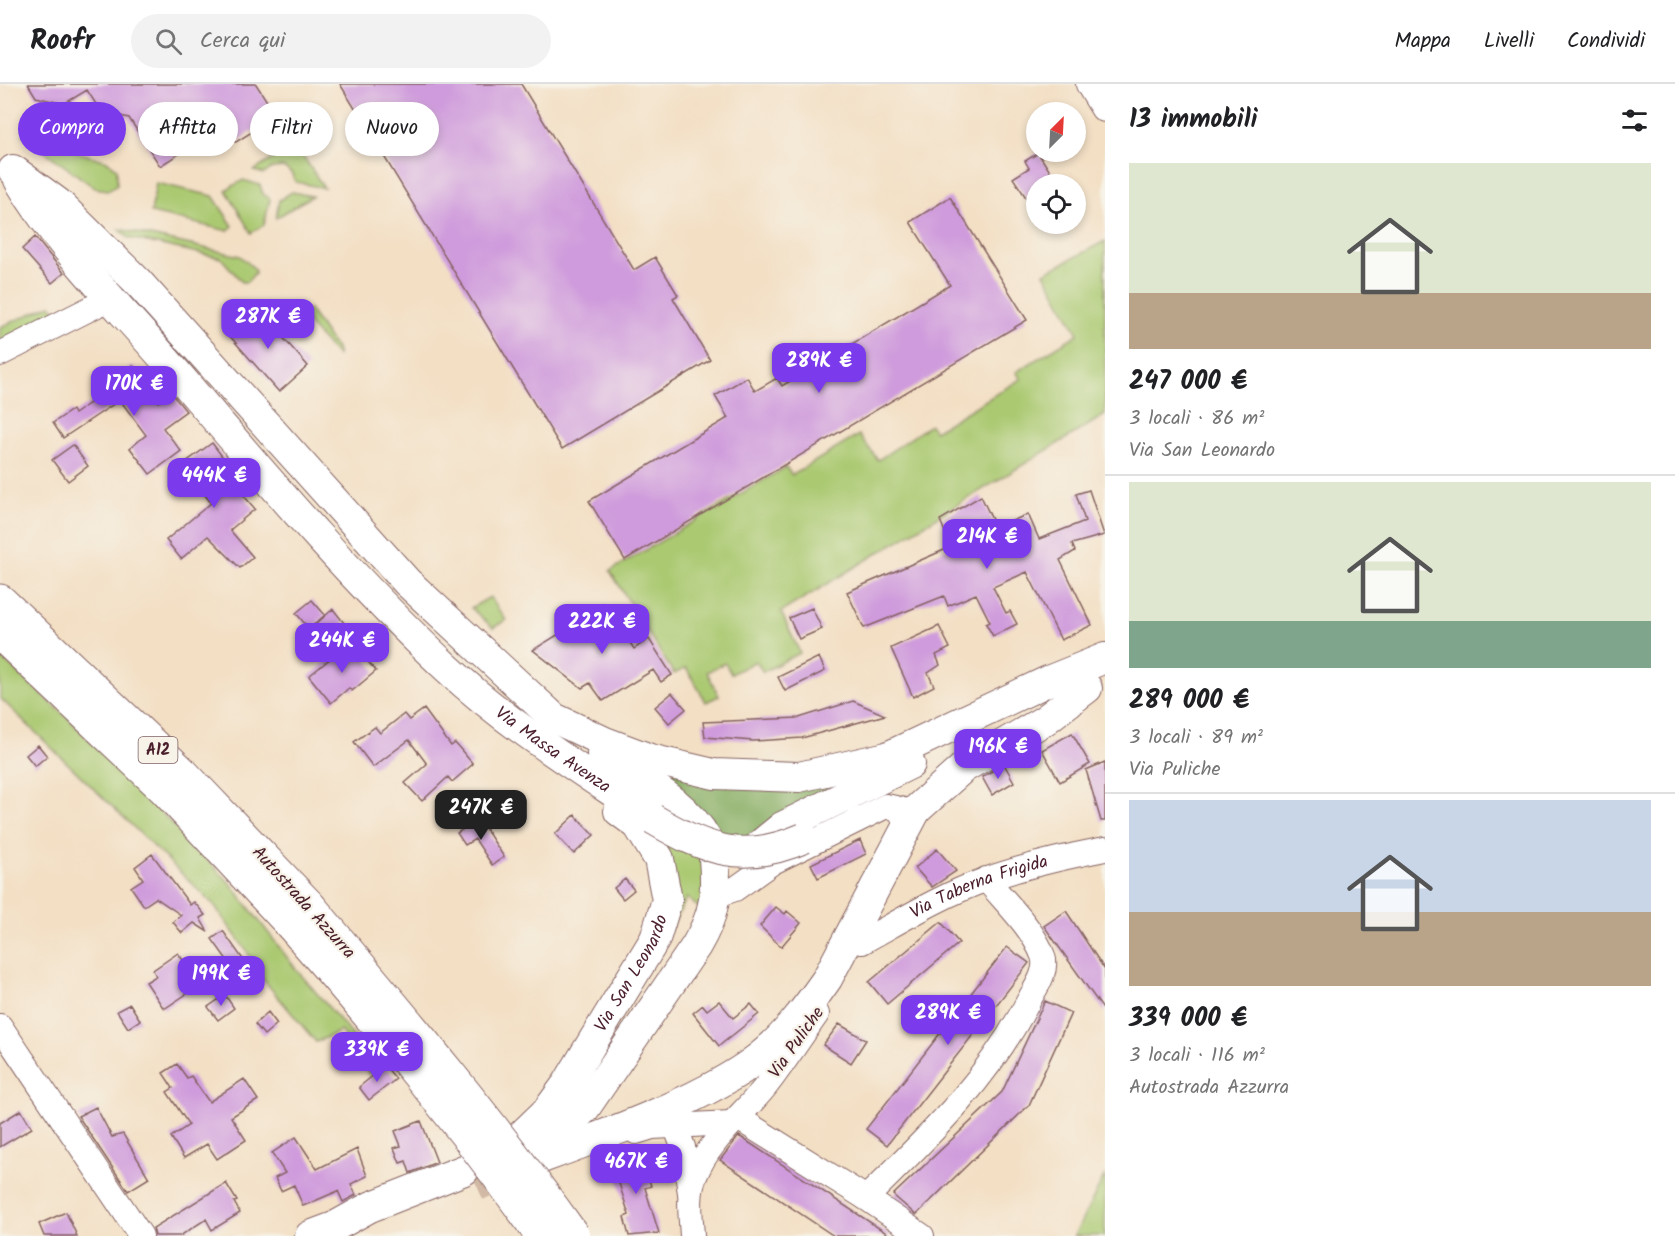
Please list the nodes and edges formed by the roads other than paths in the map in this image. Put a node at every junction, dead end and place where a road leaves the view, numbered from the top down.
1 (1091, 84) edge
2 (1105, 108) edge
3 (7, 162) edge
4 (132, 275) junction
5 (110, 300) junction
6 (0, 354) edge
7 (344, 566) junction
8 (0, 601) edge
9 (0, 633) edge
10 (1105, 658) edge
11 (1096, 684) edge
12 (554, 718) junction
13 (902, 834) junction
14 (1105, 849) edge
15 (731, 855) junction
16 (986, 879) junction
17 (707, 902) junction
18 (300, 915) junction
19 (862, 942) junction
20 (0, 1026) edge
21 (734, 1120) junction
22 (675, 1125) junction
23 (596, 1138) junction
24 (528, 1150) junction
25 (471, 1178) tunnel mouth
26 (690, 1196) junction
27 (866, 1198) junction
28 (141, 1236) edge
29 (310, 1236) edge
30 (542, 1236) edge
31 (573, 1236) edge
32 (692, 1236) edge
33 (922, 1236) edge

1 - 2 main road
3 - 4 main road, Via Massa Avenza
3 - 5 main road, Via Massa Avenza
4 - 5 street
4 - 5 street
4 - 12 main road, Via Massa Avenza
5 - 6 street
5 - 7 main road, Via Massa Avenza
7 - 11 main road, Via Massa Avenza, bridge
7 - 24 main road, Via San Leonardo
8 - 18 highway, Autostrada Azzurra / A12
9 - 18 highway, Autostrada Azzurra / A12
10 - 12 main road, Via Massa Avenza
10 - 15 main road
11 - 13 main road
12 - 15 main road
13 - 17 street
13 - 19 street, Via Puliche
13 - 23 main road
14 - 16 street, Via Taberna Frigida
15 - 17 main road, Via San Leonardo
16 - 19 street, Via Taberna Frigida
16 - 27 street
17 - 24 main road, Via San Leonardo
18 - 30 highway, Autostrada Azzurra / A12, bridge
18 - 31 highway, Autostrada Azzurra / A12, bridge
19 - 21 street, Via Puliche
20 - 28 street
21 - 22 street
21 - 26 street, Via Puliche
21 - 27 street
22 - 23 street
22 - 26 street
23 - 24 main road
25 - 29 main road
26 - 32 street, Via Puliche
27 - 33 street

